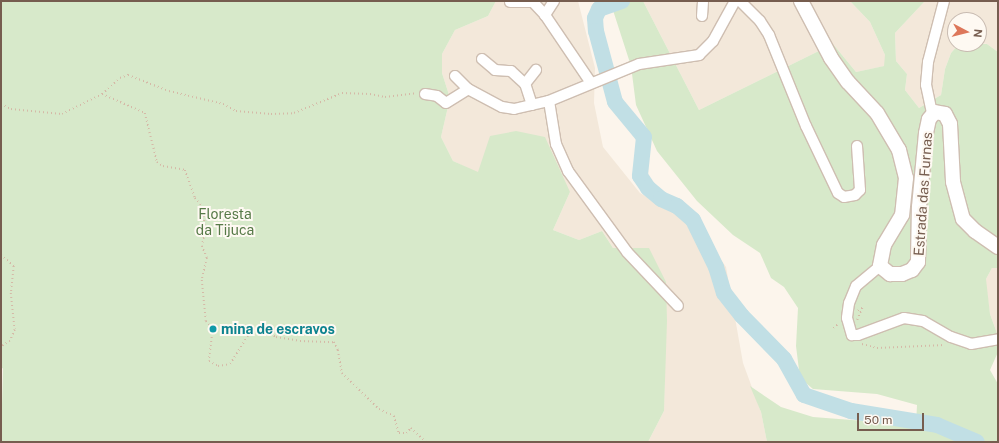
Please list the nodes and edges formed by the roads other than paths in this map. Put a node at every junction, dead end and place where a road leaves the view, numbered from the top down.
1 (554, 1) edge
2 (703, 1) edge
3 (735, 1) edge
4 (740, 1) edge
5 (801, 1) edge
6 (944, 1) edge
7 (510, 2) dead end
8 (545, 15) junction
9 (702, 16) dead end
10 (482, 59) dead end
11 (536, 70) dead end
12 (455, 76) dead end
13 (595, 81) junction
14 (525, 84) junction
15 (468, 89) junction
16 (425, 94) road end
17 (549, 101) junction
18 (532, 105) junction
19 (932, 113) junction
20 (857, 146) dead end
21 (998, 247) edge
22 (880, 266) junction
23 (678, 306) dead end
24 (998, 339) edge

1 - 8 street
2 - 9 street
3 - 13 street
4 - 20 street
5 - 22 main road, Estrada das Furnas
6 - 19 street
7 - 8 street
8 - 13 street
10 - 14 street
11 - 14 street
12 - 15 street
13 - 17 street
14 - 18 street
15 - 16 street
15 - 18 street
17 - 18 street
17 - 23 street
19 - 21 main road, Estrada das Furnas
19 - 22 main road, Estrada das Furnas
22 - 24 street

